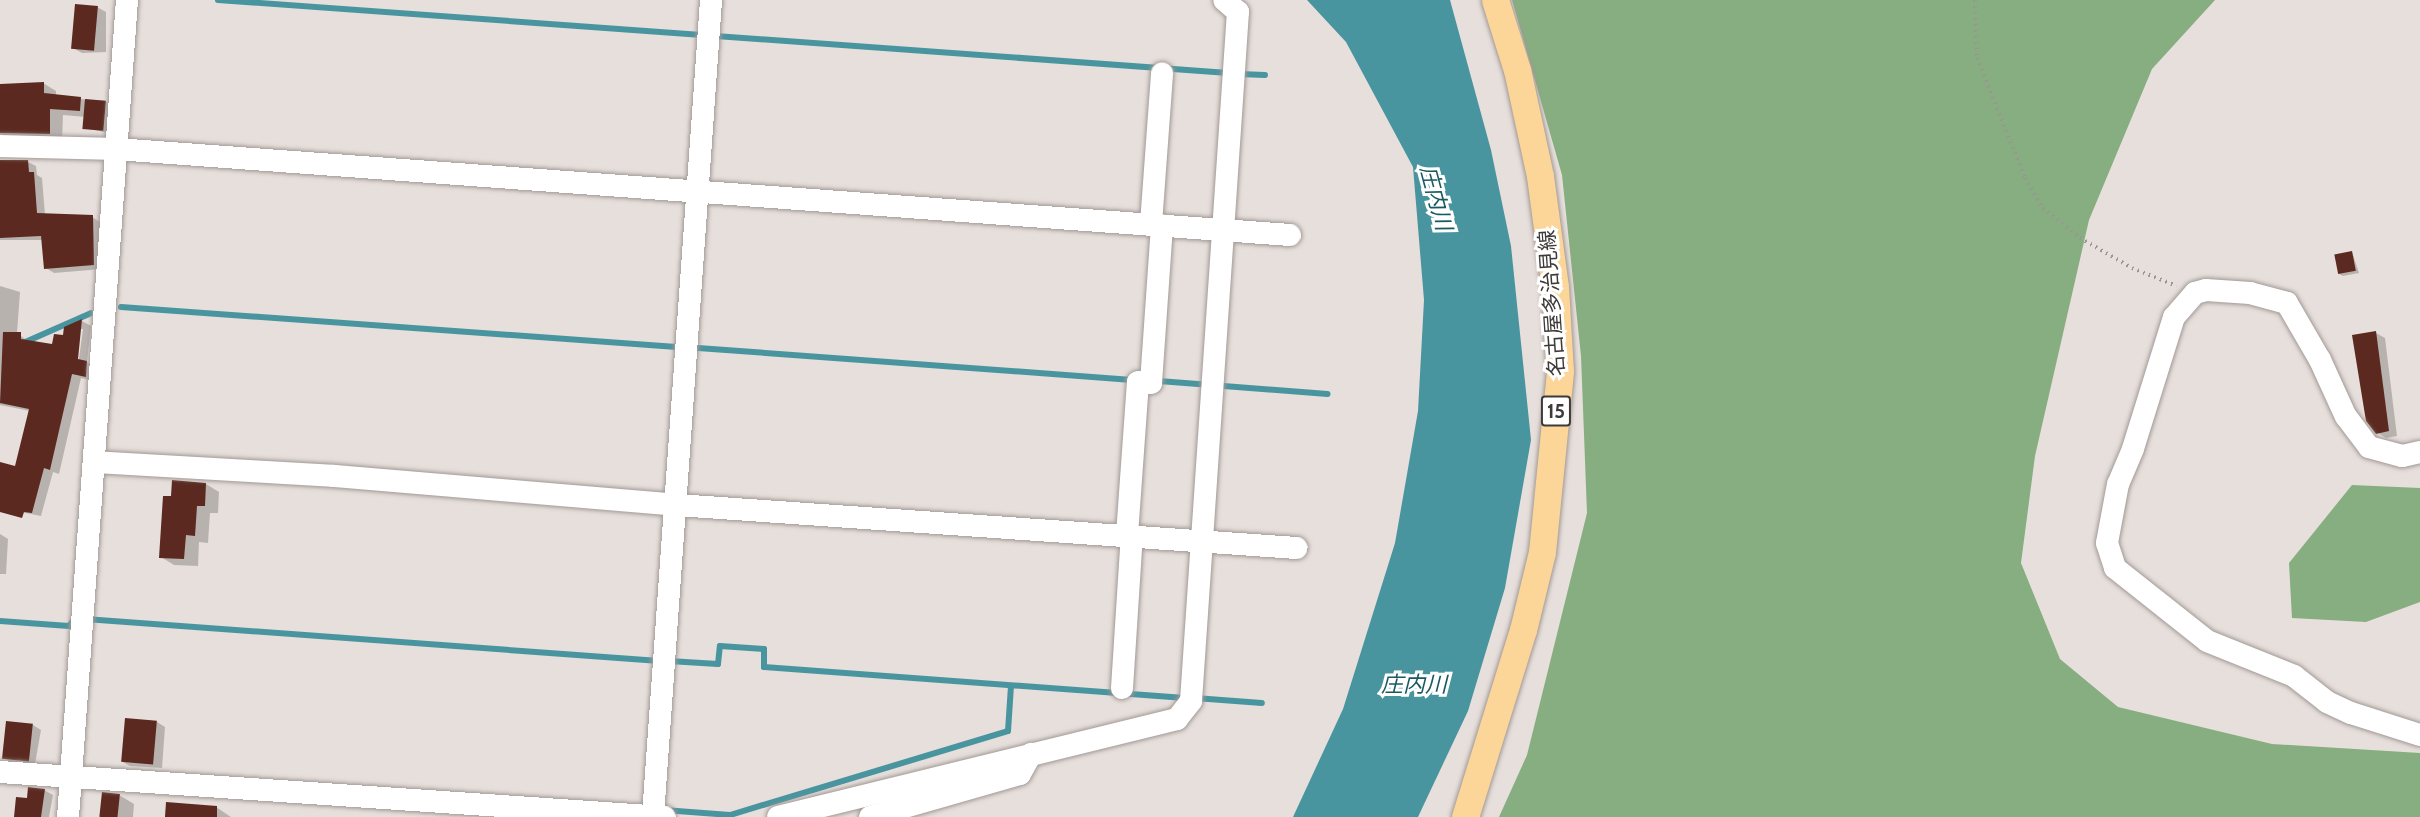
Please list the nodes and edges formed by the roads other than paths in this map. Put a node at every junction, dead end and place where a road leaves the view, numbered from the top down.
1 (127, 0) edge
2 (711, 0) edge
3 (1224, 0) edge
4 (1496, 0) edge
5 (1162, 73) dead end
6 (0, 146) edge
7 (116, 149) junction
8 (698, 191) junction
9 (1156, 225) junction
10 (1224, 230) junction
11 (1290, 235) dead end
12 (2420, 452) edge
13 (94, 462) junction
14 (677, 505) junction
15 (1130, 535) junction
16 (1202, 540) junction
17 (1297, 548) dead end
18 (1122, 688) dead end
19 (2420, 735) edge
20 (1031, 754) junction
21 (0, 772) edge
22 (71, 776) junction
23 (68, 817) edge
24 (658, 817) edge
25 (778, 817) edge
26 (870, 817) edge
27 (1465, 817) edge

1 - 7 street
2 - 8 street
3 - 10 street
4 - 27 main road, 名古屋多治見線 / 15
5 - 9 street
6 - 7 street
7 - 8 street
7 - 13 street
8 - 9 street
8 - 14 street
9 - 10 street
9 - 15 street
10 - 11 street
10 - 16 street
12 - 19 street
13 - 14 street
13 - 22 street
14 - 15 street
14 - 24 street
15 - 16 street
15 - 18 street
16 - 17 street
16 - 20 street
20 - 25 street
20 - 26 street
21 - 22 street
22 - 23 street
22 - 24 street

